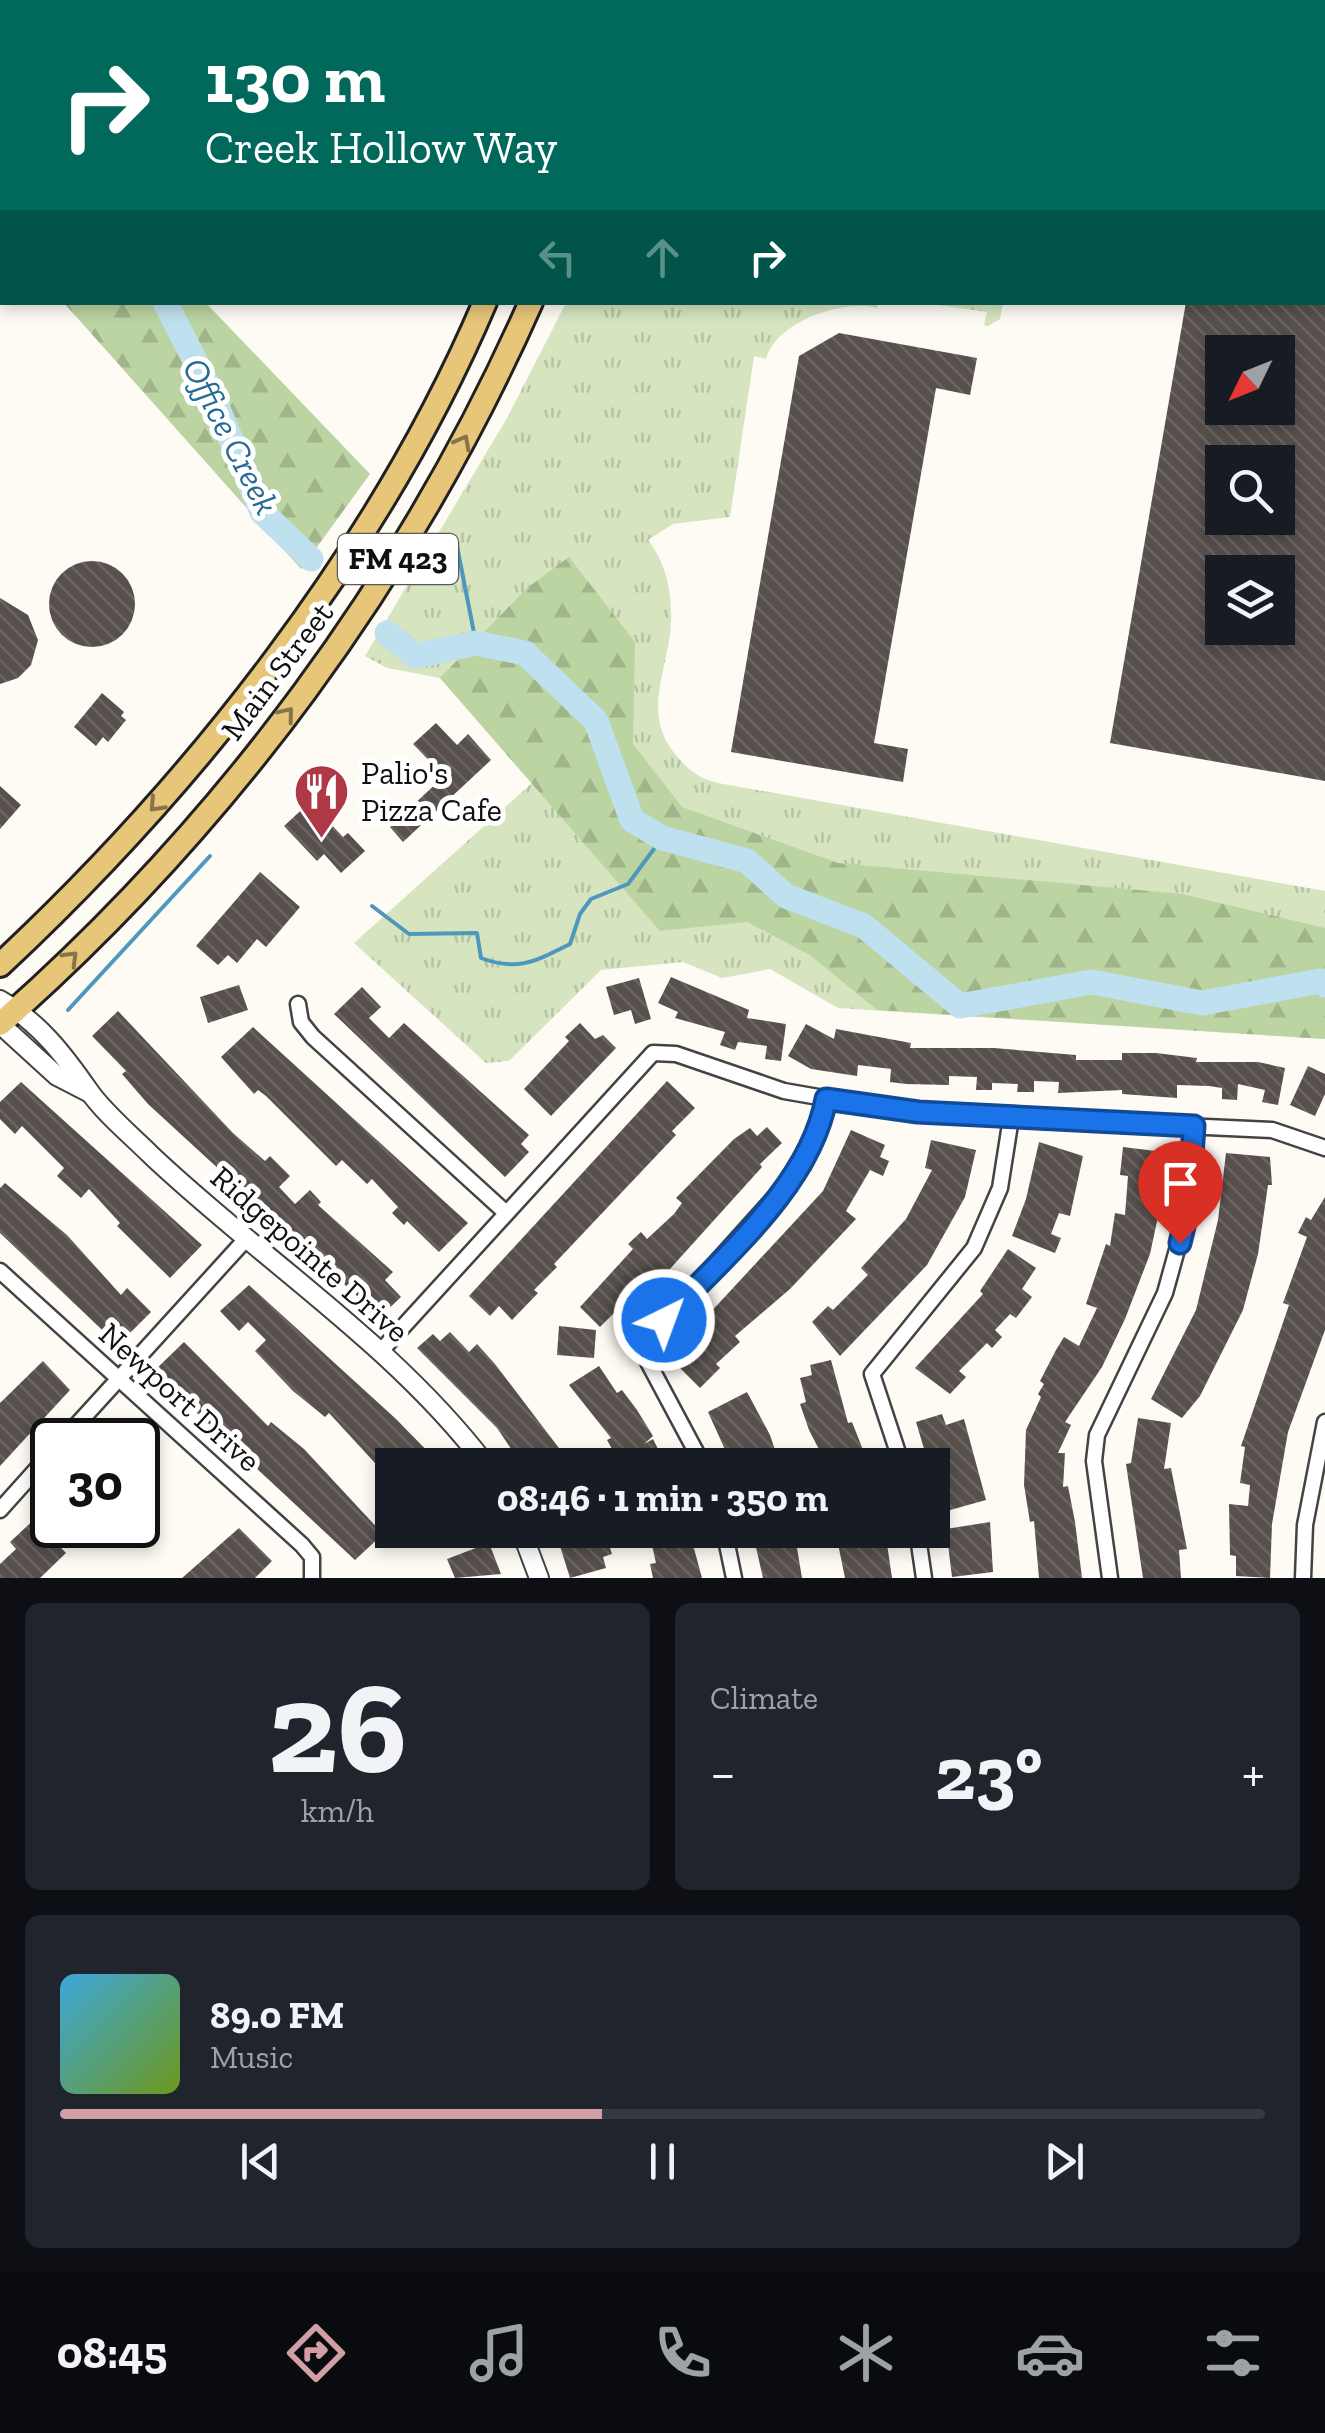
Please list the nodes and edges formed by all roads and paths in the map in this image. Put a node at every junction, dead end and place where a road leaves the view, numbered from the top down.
1 (484, 305) edge
2 (529, 305) edge
3 (196, 762) junction
4 (226, 791) junction
5 (0, 965) edge
6 (298, 1004) dead end
7 (4, 1014) edge
8 (826, 1099) junction
9 (1011, 1118) junction
10 (1194, 1126) junction
11 (1325, 1148) edge
12 (506, 1212) junction
13 (246, 1238) junction
14 (0, 1271) edge
15 (380, 1352) junction
16 (120, 1378) junction
17 (83, 1418) edge
18 (1324, 1426) edge
19 (473, 1448) edge
20 (694, 1448) edge
21 (896, 1448) edge
22 (30, 1477) edge
23 (0, 1510) edge
24 (528, 1548) edge
25 (728, 1548) edge
26 (920, 1548) edge
27 (313, 1574) edge
28 (539, 1578) edge
29 (734, 1578) edge
30 (924, 1578) edge
31 (1110, 1578) edge
32 (1304, 1578) edge

1 - 3 main road, Main Street / FM 423
4 -> 2 main road, Main Street / FM 423
3 - 4 main road
3 -> 5 main road, Main Street / FM 423
7 -> 4 main road, Main Street / FM 423
6 - 12 street
7 - 13 street, Ridgepointe Drive
8 - 9 street
8 - 12 street
8 - 20 street
9 - 10 street
9 - 21 street
10 - 11 street
10 - 31 street
12 - 15 street
13 - 15 street, Ridgepointe Drive
13 - 16 street
14 - 16 street, Newport Drive
15 - 19 street, Ridgepointe Drive
16 - 17 street
16 - 27 street, Newport Drive
18 - 32 street
22 - 23 street
24 - 28 street
25 - 29 street
26 - 30 street

